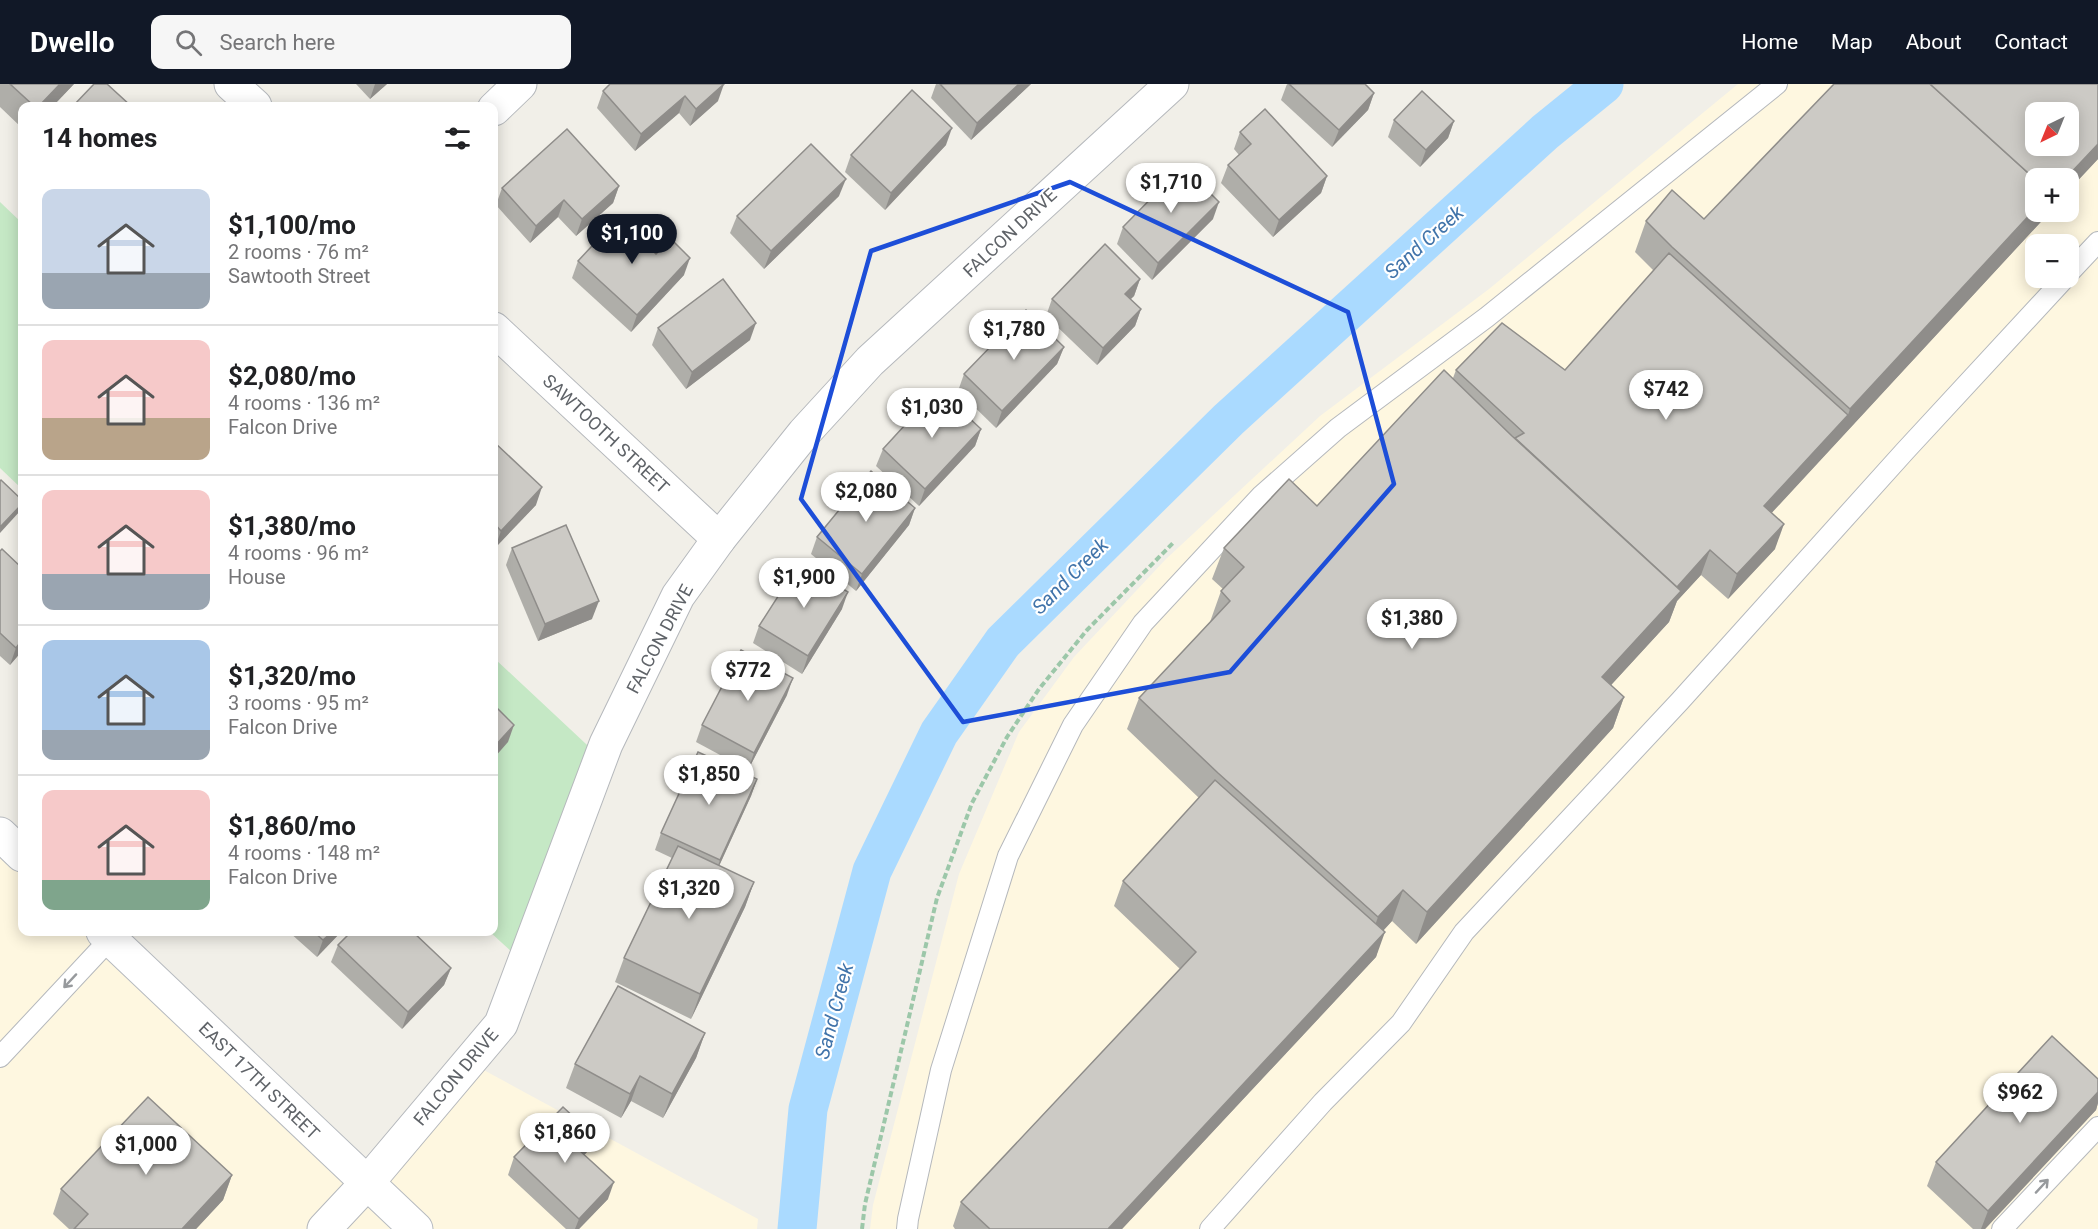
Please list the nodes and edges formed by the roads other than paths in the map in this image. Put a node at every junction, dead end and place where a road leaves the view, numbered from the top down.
1 (231, 84) edge
2 (520, 84) edge
3 (1172, 84) edge
4 (1777, 84) edge
5 (251, 102) edge
6 (498, 105) edge
7 (2098, 242) edge
8 (2079, 262) edge
9 (2056, 288) edge
10 (498, 333) edge
11 (719, 539) junction
12 (0, 834) edge
13 (18, 851) edge
14 (106, 936) edge
15 (108, 936) edge
16 (0, 1057) edge
17 (2098, 1127) edge
18 (367, 1183) junction
19 (324, 1229) edge
20 (416, 1229) edge
21 (907, 1229) edge
22 (1210, 1229) edge
23 (2002, 1229) edge

1 - 5 street
2 - 6 street
3 - 11 street, FALCON DRIVE
4 - 21 lane
7 - 8 lane
9 - 22 lane
10 - 11 street, SAWTOOTH STREET
11 - 18 street, FALCON DRIVE
12 - 13 street
14 -> 16 lane
15 - 18 street, EAST 17TH STREET
23 -> 17 lane
18 - 19 street, FALCON DRIVE
18 - 20 street, EAST 17TH STREET

